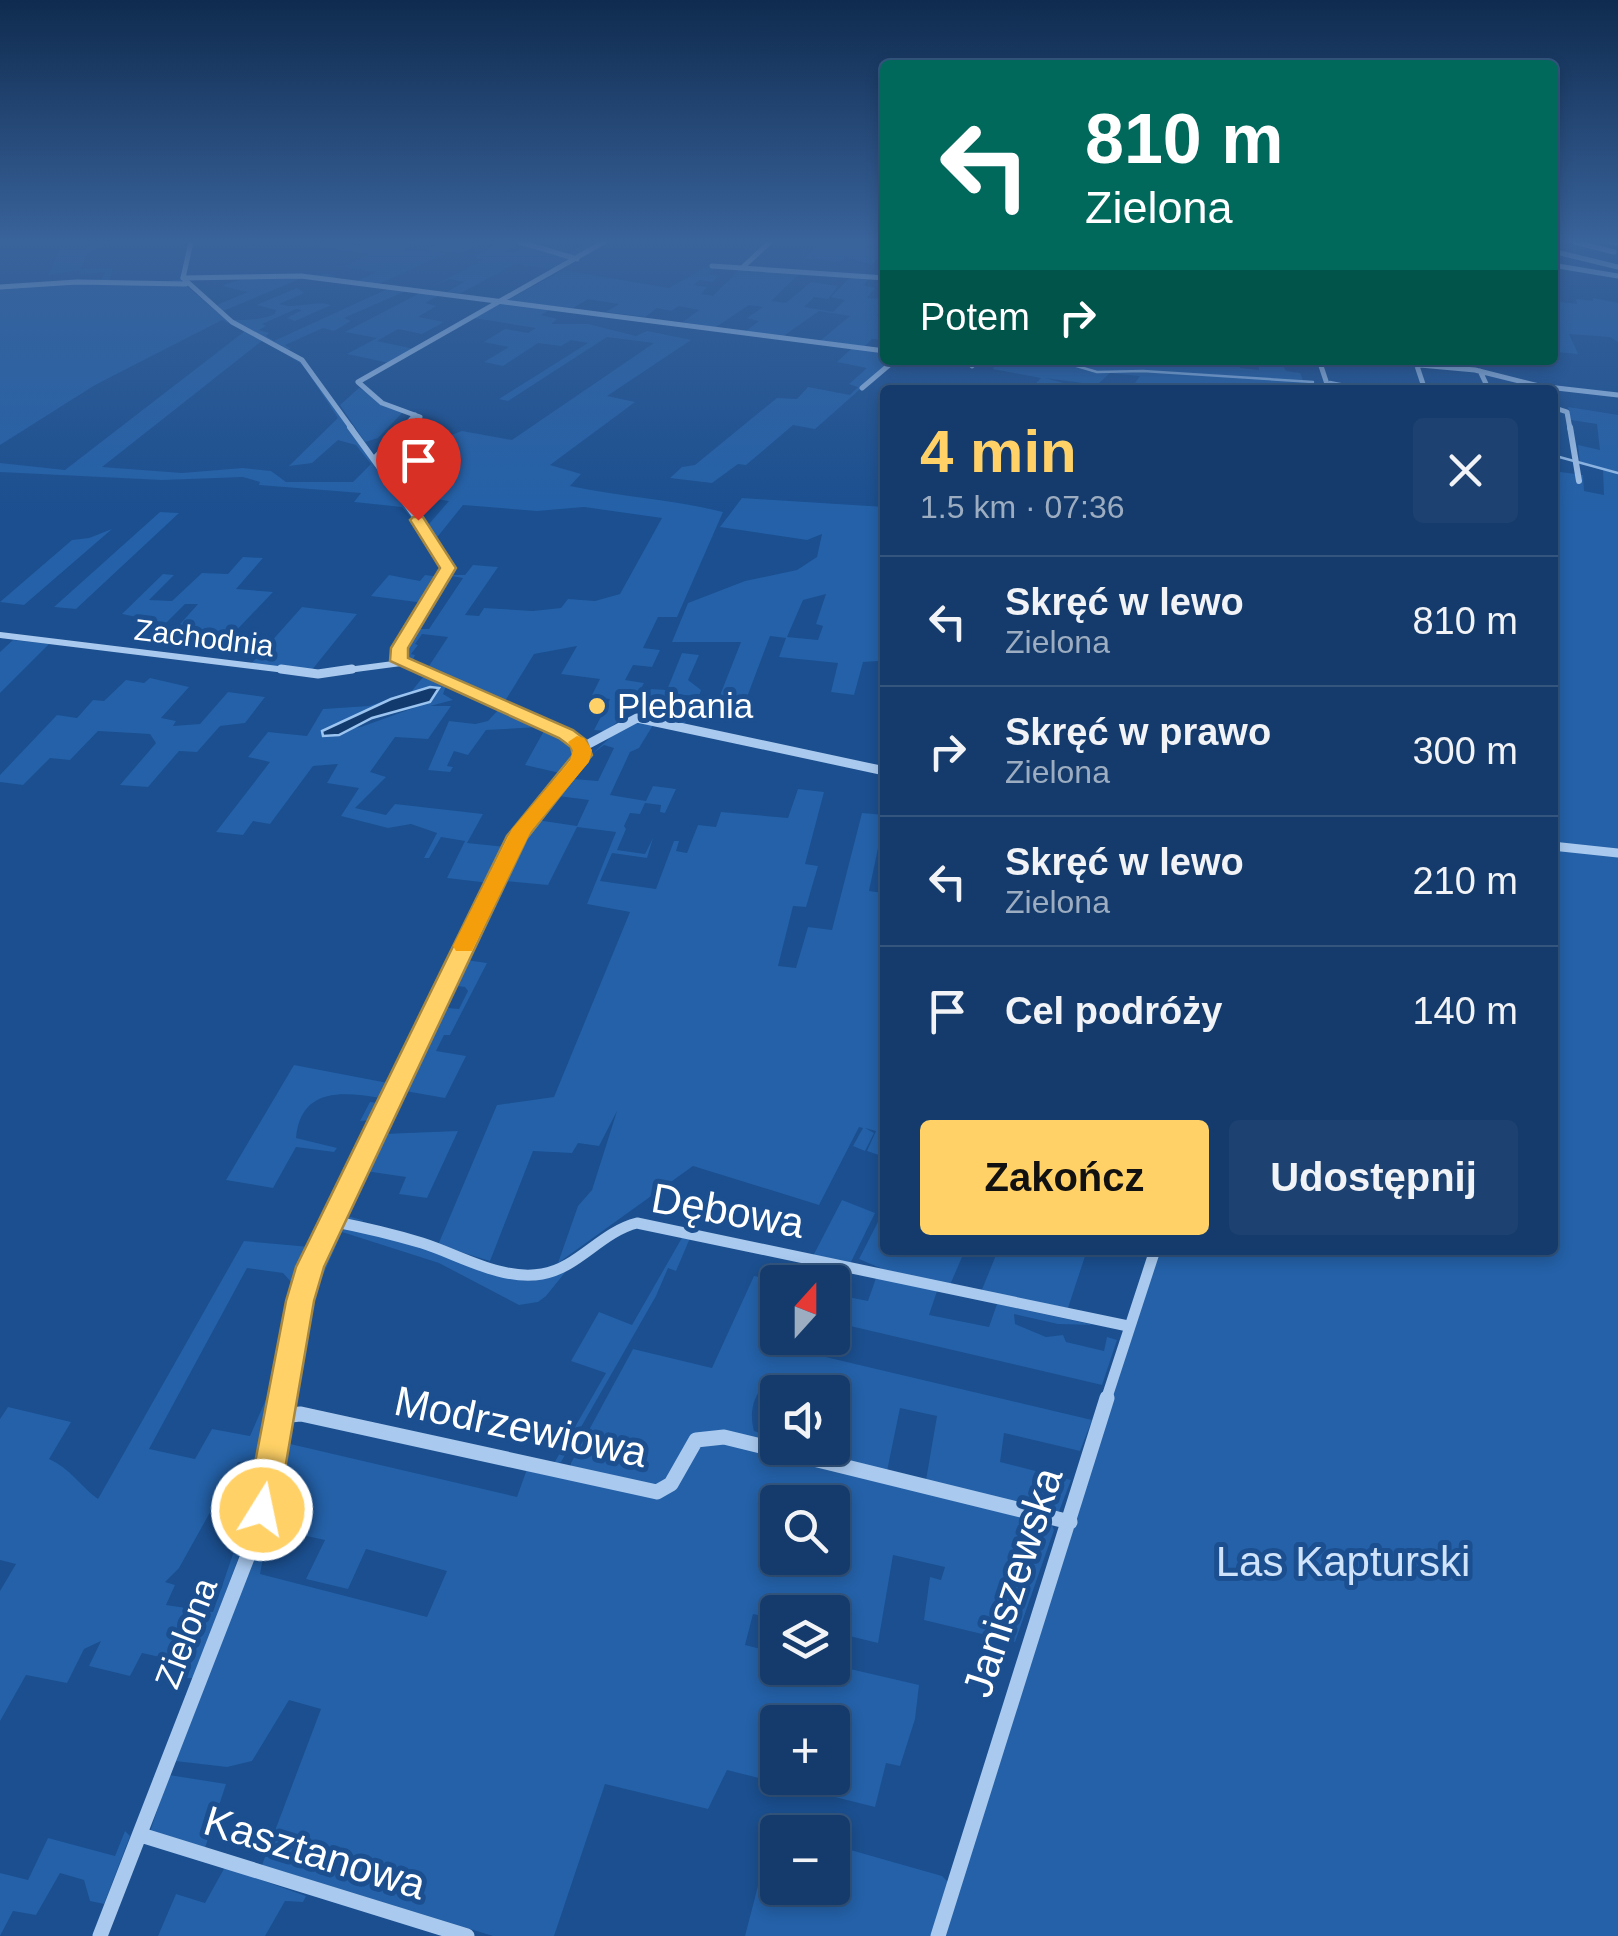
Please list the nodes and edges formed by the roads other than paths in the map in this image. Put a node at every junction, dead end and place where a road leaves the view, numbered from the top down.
1 (253, 332) edge
2 (446, 332) edge
3 (746, 332) edge
4 (880, 350) edge
5 (889, 365) edge
6 (1439, 365) edge
7 (1481, 365) edge
8 (1478, 370) junction
9 (1486, 385) edge
10 (1529, 385) edge
11 (862, 388) dead end
12 (1558, 390) edge
13 (1618, 395) edge
14 (1558, 409) edge
15 (374, 459) junction
16 (1579, 481) dead end
17 (0, 635) edge
18 (402, 663) junction
19 (582, 748) junction
20 (880, 770) edge
21 (1558, 847) edge
22 (1618, 852) edge
23 (331, 1221) junction
24 (1153, 1255) edge
25 (1128, 1326) junction
26 (279, 1416) junction
27 (1070, 1522) junction
28 (141, 1835) junction
29 (100, 1936) edge
30 (467, 1936) edge
31 (938, 1936) edge

1 - 15 street
2 - 15 street
3 - 4 street
5 - 11 street
6 - 8 street
7 - 8 street
8 - 9 street
8 - 10 street
12 - 13 street
14 - 16 street
15 - 18 street
17 - 18 street, Zachodnia
18 - 19 street
19 - 20 street
19 - 23 street, Zielona
21 - 22 street
23 - 25 street, Dębowa
23 - 26 street, Zielona
24 - 25 street, Janiszewska
25 - 27 street, Janiszewska
26 - 27 street, Modrzewiowa
26 - 28 street, Zielona
27 - 31 street, Janiszewska
28 - 29 street, Zielona
28 - 30 street, Kasztanowa

